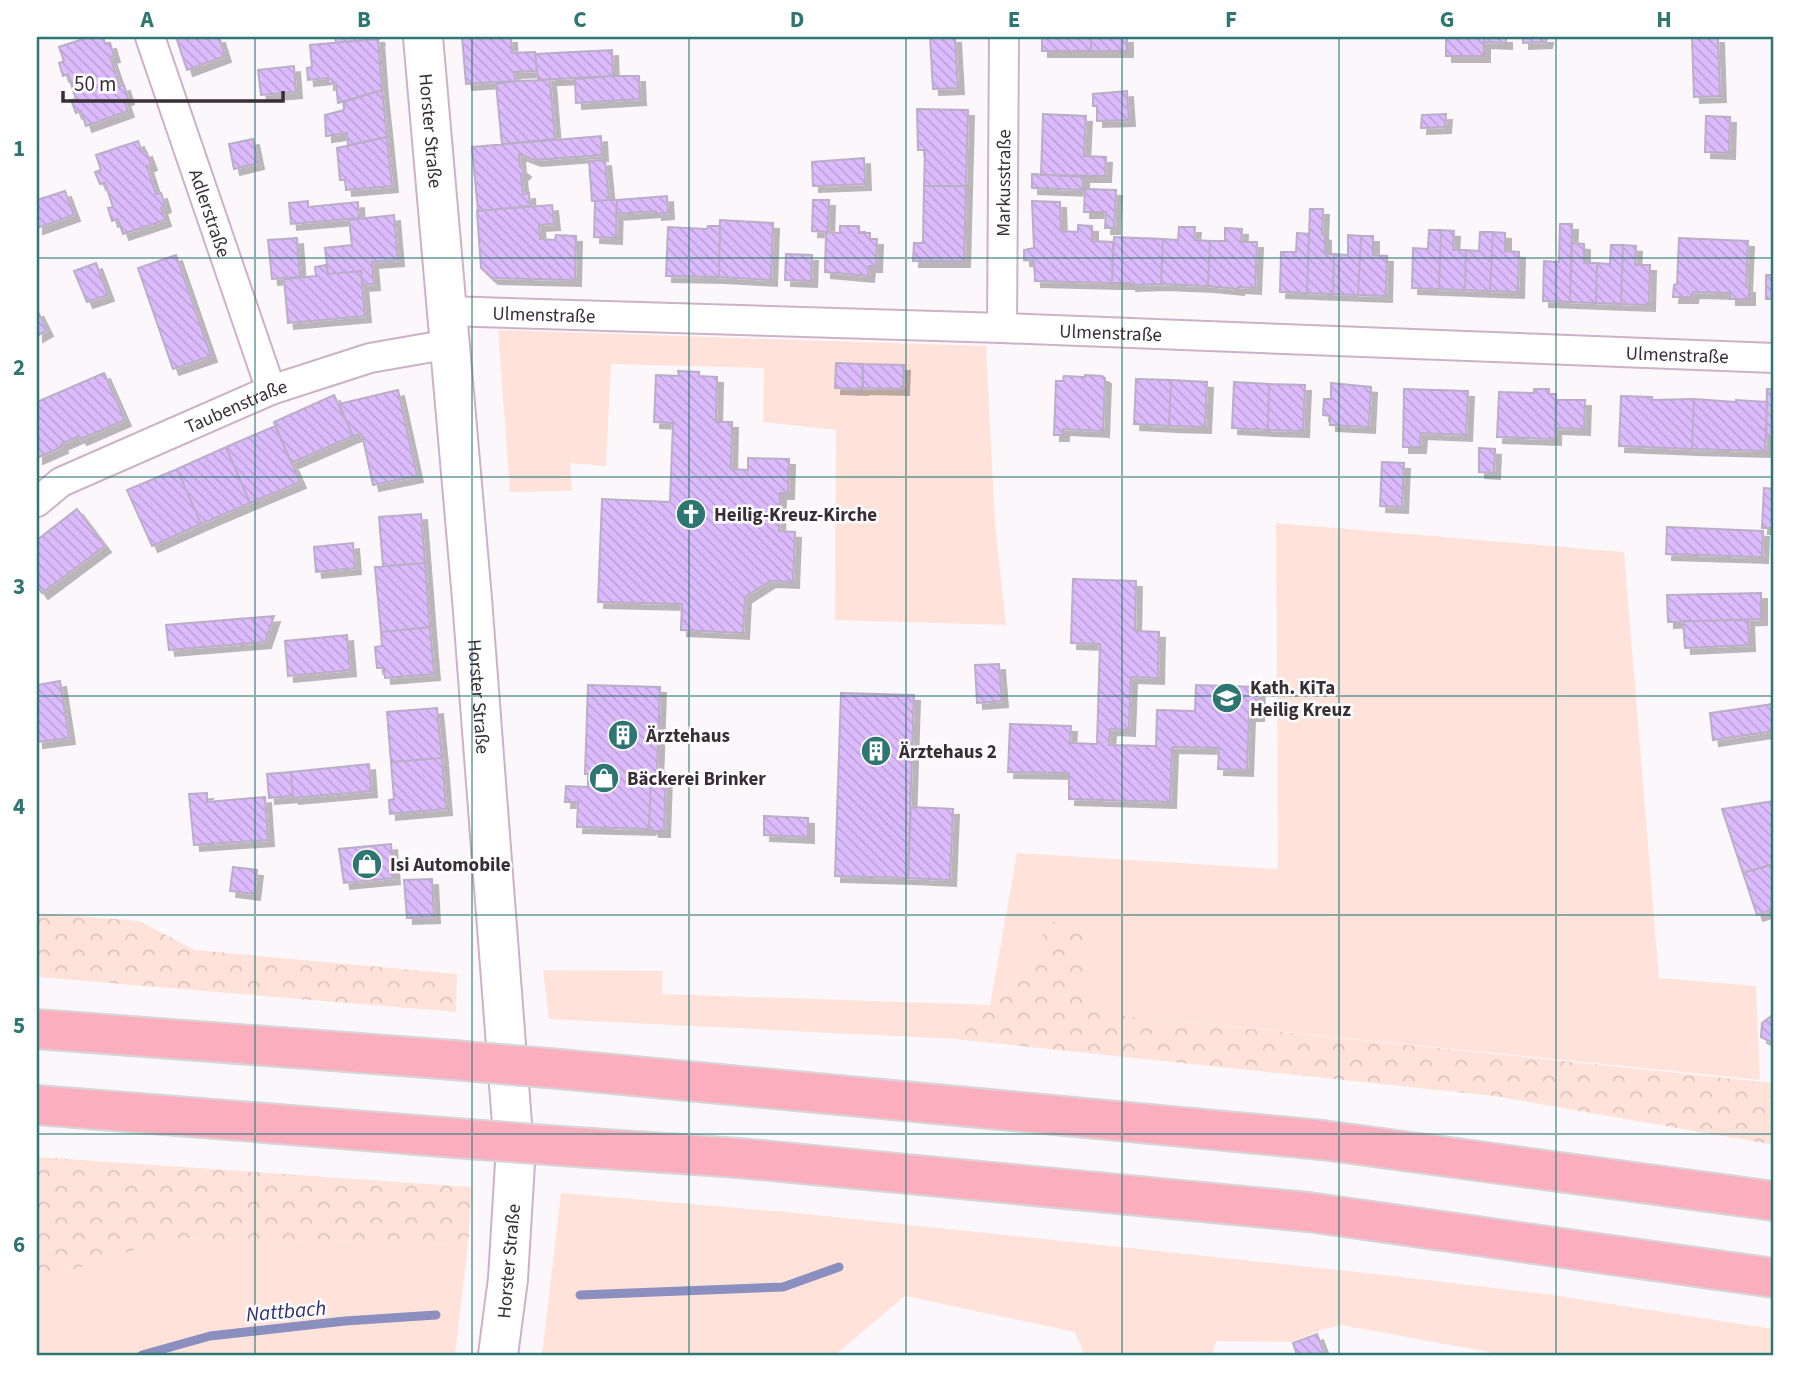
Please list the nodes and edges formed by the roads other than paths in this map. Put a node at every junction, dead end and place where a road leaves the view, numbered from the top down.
1 (150, 37) edge
2 (423, 37) edge
3 (1004, 37) edge
4 (448, 327) junction
5 (1002, 328) junction
6 (1774, 358) edge
7 (271, 390) junction
8 (37, 502) edge
9 (37, 1028) edge
10 (37, 1105) edge
11 (1774, 1201) edge
12 (1774, 1278) edge
13 (498, 1355) edge

1 - 7 street, Adlerstraße
2 - 4 main road, Horster Straße
3 - 5 street, Markusstraße
4 - 5 street, Ulmenstraße
4 - 7 street, Taubenstraße
4 - 13 main road, Horster Straße
5 - 6 street, Ulmenstraße
7 - 8 street, Taubenstraße
9 - 11 highway, bridge
10 - 12 highway, bridge

